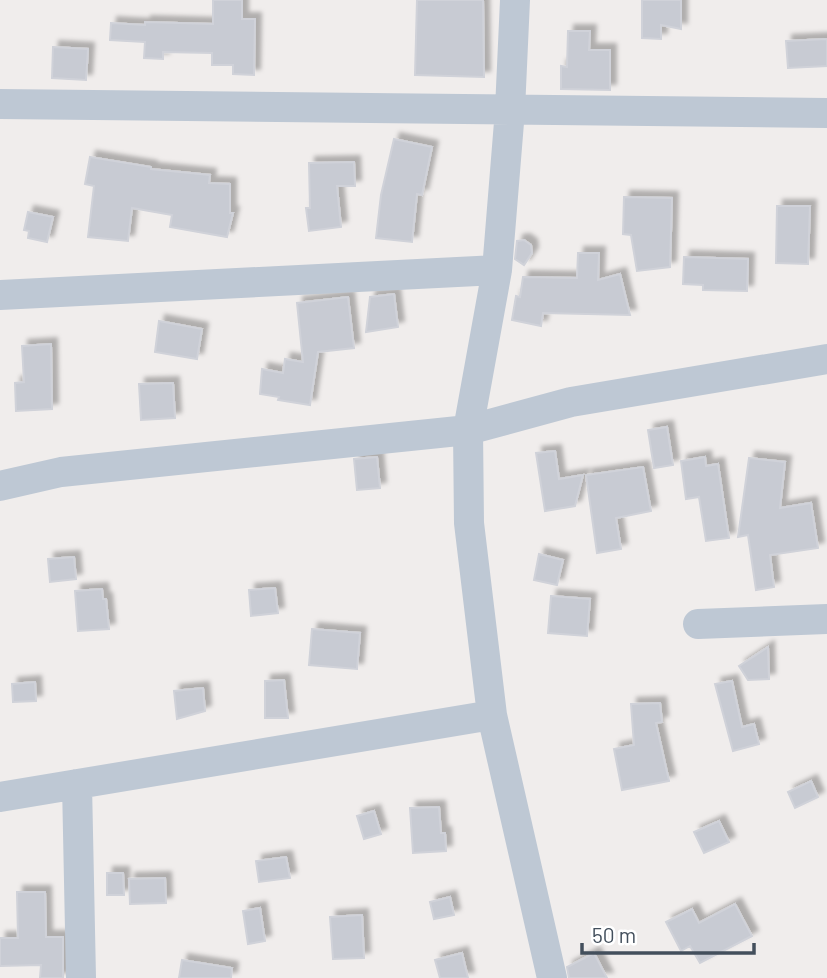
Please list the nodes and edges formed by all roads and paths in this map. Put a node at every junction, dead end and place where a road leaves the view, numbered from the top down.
1 (515, 0) edge
2 (0, 104) edge
3 (509, 110) junction
4 (827, 113) edge
5 (497, 270) junction
6 (0, 295) edge
7 (827, 359) edge
8 (468, 430) junction
9 (0, 486) edge
10 (827, 619) edge
11 (698, 624) dead end
12 (492, 715) junction
13 (77, 784) junction
14 (0, 797) edge
15 (81, 978) edge
16 (552, 978) edge

1 - 3 street
2 - 3 street
3 - 4 street
3 - 5 street
5 - 6 street
5 - 8 street
7 - 8 street
8 - 9 street
8 - 12 street
10 - 11 street
12 - 13 street
12 - 16 street
13 - 14 street
13 - 15 street

